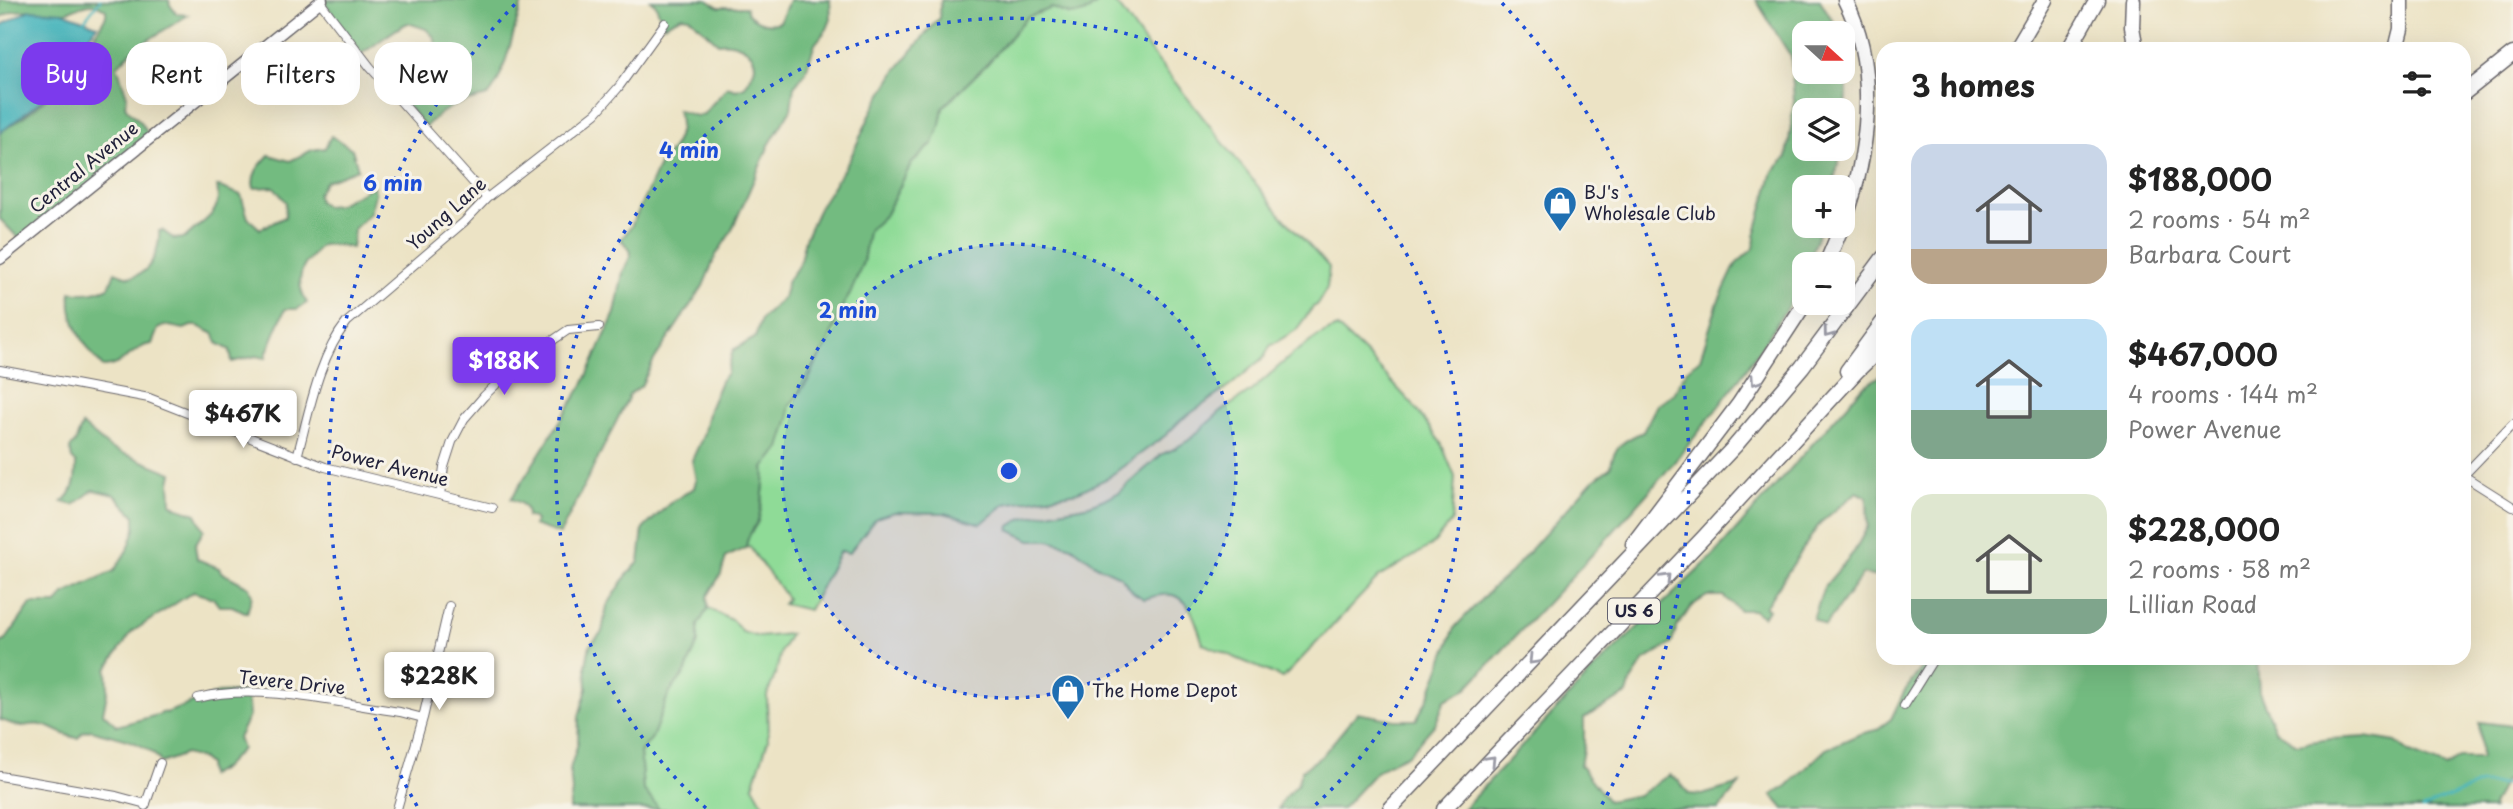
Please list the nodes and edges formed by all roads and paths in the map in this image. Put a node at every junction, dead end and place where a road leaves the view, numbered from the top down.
1 (1845, 0) edge
2 (2045, 0) edge
3 (2097, 0) edge
4 (2133, 0) edge
5 (2401, 0) edge
6 (321, 1) edge
7 (664, 23) dead end
8 (2020, 42) edge
9 (2073, 42) edge
10 (2135, 42) edge
11 (2398, 42) edge
12 (2513, 54) edge
13 (2471, 87) edge
14 (1855, 180) edge
15 (487, 198) junction
16 (0, 259) edge
17 (1876, 267) edge
18 (1798, 315) edge
19 (599, 327) dead end
20 (1876, 332) edge
21 (1876, 353) edge
22 (0, 370) edge
23 (1821, 411) junction
24 (2513, 424) edge
25 (297, 457) junction
26 (2471, 468) edge
27 (2471, 480) edge
28 (440, 495) junction
29 (2513, 507) edge
30 (492, 508) dead end
31 (449, 606) dead end
32 (1581, 611) junction
33 (1930, 665) edge
34 (198, 698) dead end
35 (1905, 706) dead end
36 (423, 718) junction
37 (160, 763) dead end
38 (0, 776) edge
39 (145, 806) edge
40 (397, 809) edge
41 (1390, 809) edge
42 (1444, 809) edge

1 - 14 highway
2 - 8 highway
3 - 9 highway
4 - 10 highway
5 - 11 highway
6 - 15 street
6 - 16 street, Central Avenue
7 - 15 street, Young Lane
12 - 13 highway
15 - 25 street, Young Lane
17 -> 32 highway, US 6
18 -> 32 highway
19 - 28 street
20 - 23 highway
21 - 23 highway, US 6
22 - 25 street, Power Avenue
42 -> 23 highway, US 6
24 - 26 street
25 - 28 street, Power Avenue
27 - 29 street
28 - 30 street, Power Avenue
31 - 36 street
32 -> 41 highway, US 6
33 - 35 street
34 - 36 street, Tevere Drive
36 - 40 street
37 - 39 street
38 - 39 street

